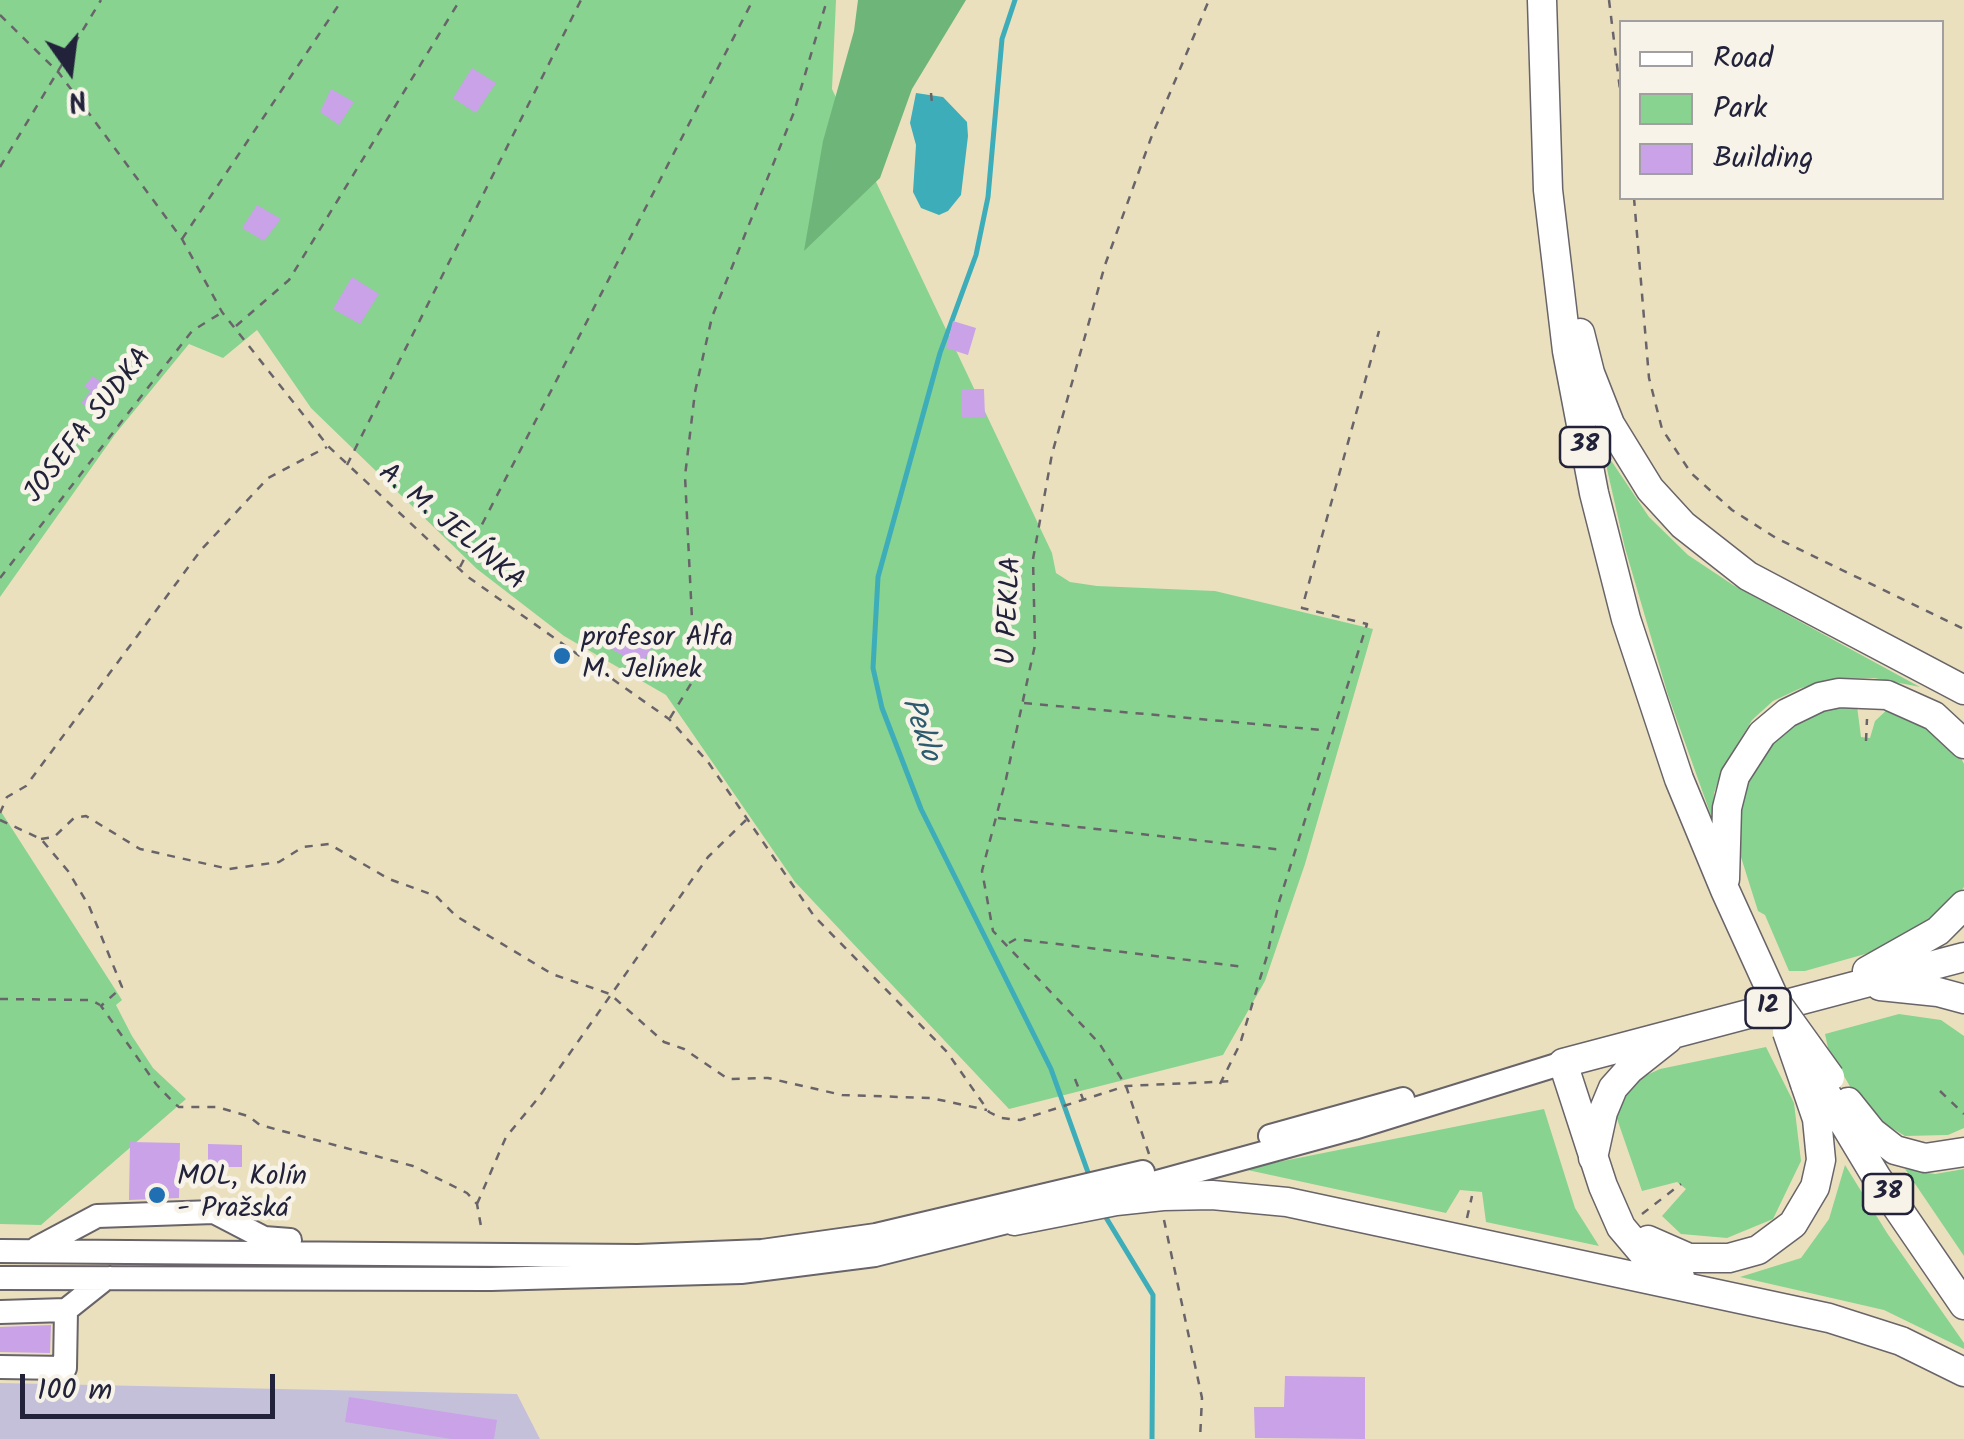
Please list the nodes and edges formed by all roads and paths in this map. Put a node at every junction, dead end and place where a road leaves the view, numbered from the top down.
1 (101, 0) edge
2 (342, 0) edge
3 (460, 0) edge
4 (582, 0) edge
5 (753, 0) edge
6 (827, 0) edge
7 (1209, 0) edge
8 (1542, 0) edge
9 (1609, 0) edge
10 (0, 16) edge
11 (60, 73) junction
12 (1619, 82) edge
13 (931, 92) dead end
14 (932, 104) dead end
15 (0, 166) edge
16 (1548, 190) junction
17 (1634, 200) edge
18 (182, 240) junction
19 (222, 312) junction
20 (235, 327) junction
21 (1380, 331) dead end
22 (328, 446) junction
23 (347, 466) junction
24 (460, 569) junction
25 (0, 578) edge
26 (1964, 629) edge
27 (1964, 690) edge
28 (1023, 703) junction
29 (669, 719) junction
30 (1322, 730) dead end
31 (1964, 744) edge
32 (0, 813) edge
33 (996, 818) junction
34 (747, 819) junction
35 (0, 820) edge
36 (41, 840) junction
37 (1284, 850) dead end
38 (1725, 890) junction
39 (1964, 905) edge
40 (1006, 944) junction
41 (1964, 957) edge
42 (1245, 967) dead end
43 (1858, 984) junction
44 (1827, 993) junction
45 (610, 994) junction
46 (0, 999) edge
47 (1964, 999) edge
48 (101, 1006) junction
49 (1678, 1032) junction
50 (1562, 1063) junction
51 (1076, 1079) dead end
52 (1818, 1080) junction
53 (1235, 1081) dead end
54 (1219, 1084) junction
55 (1126, 1086) junction
56 (1940, 1091) dead end
57 (1084, 1100) junction
58 (986, 1110) junction
59 (1964, 1114) edge
60 (1964, 1152) edge
61 (1593, 1158) junction
62 (1680, 1184) dead end
63 (1144, 1185) junction
64 (1603, 1186) junction
65 (1072, 1201) junction
66 (477, 1204) junction
67 (214, 1212) junction
68 (1014, 1220) joint
69 (1628, 1225) junction
70 (484, 1239) junction
71 (0, 1250) edge
72 (32, 1251) junction
73 (222, 1251) junction
74 (638, 1256) junction
75 (0, 1278) edge
76 (105, 1279) junction
77 (1708, 1291) junction
78 (1964, 1305) edge
79 (66, 1310) junction
80 (0, 1312) edge
81 (0, 1367) edge
82 (1964, 1372) edge
83 (1200, 1439) edge

1 - 11 path
2 - 18 path
3 - 20 path
4 - 23 path
5 - 24 path
6 - 29 path
7 - 28 path, U PEKLA
8 - 16 main road, 38
9 - 12 path
10 - 11 path, A. M. JELÍNKA
11 - 15 path
11 - 18 path, A. M. JELÍNKA
13 - 14 path
16 - 27 main road
16 - 38 main road, 38
17 - 26 path
18 - 19 path, A. M. JELÍNKA
19 - 20 path, A. M. JELÍNKA
19 - 25 path, JOSEFA SUDKA
20 - 22 path, A. M. JELÍNKA
21 - 54 path
22 - 23 path, A. M. JELÍNKA
22 - 32 path
23 - 24 path, A. M. JELÍNKA
24 - 29 path, A. M. JELÍNKA
28 - 30 path
28 - 33 path, U PEKLA
29 - 34 path, A. M. JELÍNKA
31 - 38 main road
33 - 37 path
33 - 40 path, U PEKLA
34 - 45 path
34 - 58 path, A. M. JELÍNKA
35 - 36 path
36 - 45 path
36 - 48 path
38 - 52 main road, 38, bridge
39 - 44 main road
40 - 42 path
40 - 55 path, U PEKLA
41 - 43 main road, 12
43 - 44 main road, 12
43 - 47 main road
44 - 49 main road, 12
45 - 58 path
45 - 66 path
46 - 48 path
48 - 66 path
49 - 50 main road, 12
49 - 61 main road
50 - 61 main road
50 - 63 street
51 - 57 path
52 - 60 main road
52 - 69 main road
52 - 78 main road, 38
53 - 54 path
54 - 55 path
55 - 57 path
55 - 63 path, U PEKLA
56 - 59 path
57 - 58 path
61 - 64 main road
62 - 69 path
63 - 65 main road
63 - 77 main road
63 - 83 path, U PEKLA
64 - 69 main road
64 - 77 main road
65 - 68 main road
65 - 74 street
66 - 70 path
67 - 70 street
67 - 72 street
67 - 73 street
68 - 76 street
70 - 74 street
71 - 72 street
72 - 73 street
73 - 74 street
73 - 76 street
75 - 76 street
76 - 79 street
77 - 82 main road
79 - 80 street
79 - 81 street

